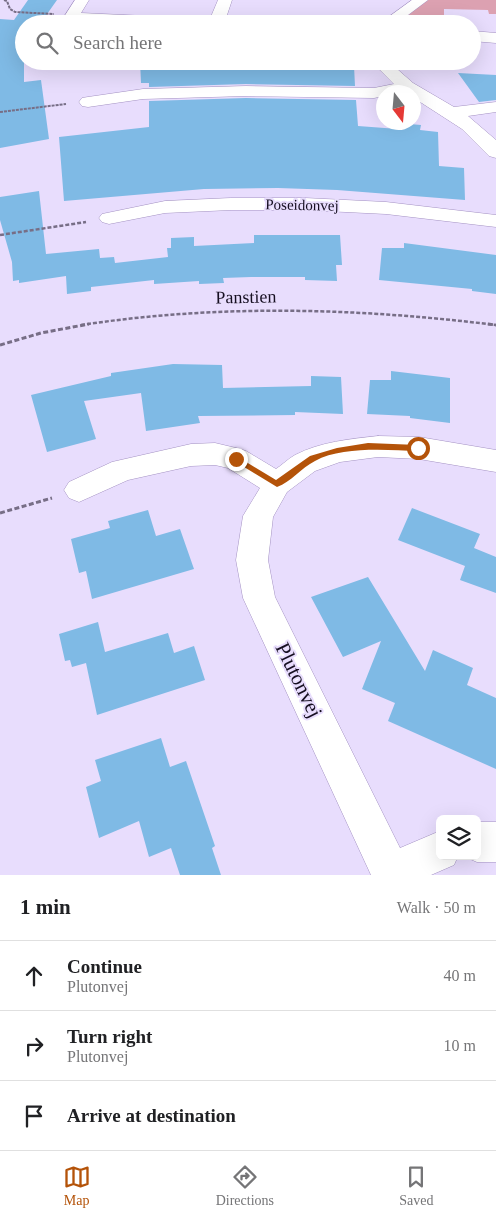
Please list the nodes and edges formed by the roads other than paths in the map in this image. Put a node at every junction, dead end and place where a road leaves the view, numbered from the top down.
1 (82, 0) edge
2 (225, 0) edge
3 (421, 0) edge
4 (72, 15) edge
5 (218, 15) edge
6 (399, 15) edge
7 (481, 37) edge
8 (496, 38) edge
9 (386, 70) edge
10 (402, 85) edge
11 (376, 93) edge
12 (421, 96) edge
13 (88, 102) road end
14 (496, 107) edge
15 (452, 112) junction
16 (496, 152) edge
17 (109, 218) road end
18 (496, 221) edge
19 (496, 461) edge
20 (277, 484) junction
21 (79, 490) dead end
22 (481, 842) edge
23 (496, 842) edge
24 (436, 853) edge
25 (391, 873) edge

1 - 4 street
2 - 5 street
3 - 6 street
7 - 8 street
9 - 10 street
11 - 13 street
12 - 15 street
14 - 15 street
15 - 16 street
17 - 18 street, Poseidonvej
19 - 20 street, Plutonvej
20 - 21 street
20 - 25 street, Plutonvej
22 - 23 street
24 - 25 street, Plutonvej

